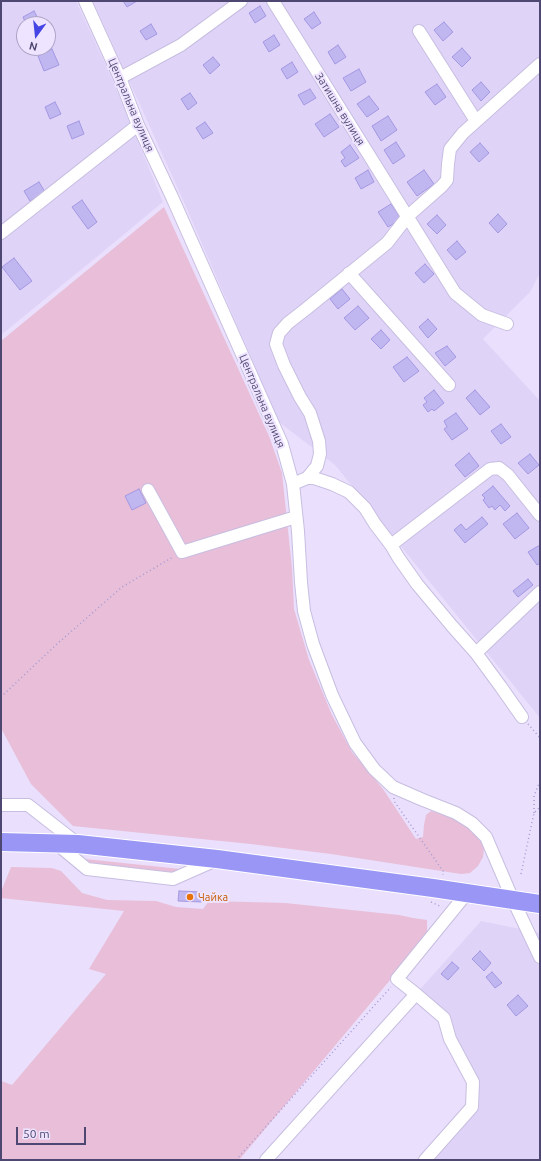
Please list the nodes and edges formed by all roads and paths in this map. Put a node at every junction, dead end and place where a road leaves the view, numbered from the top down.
1 (85, 1) edge
2 (241, 1) edge
3 (273, 1) edge
4 (419, 31) dead end
5 (540, 64) edge
6 (120, 78) junction
7 (476, 121) junction
8 (138, 125) junction
9 (408, 216) junction
10 (1, 233) edge
11 (349, 273) junction
12 (507, 324) dead end
13 (449, 385) dead end
14 (307, 478) junction
15 (293, 484) junction
16 (148, 490) dead end
17 (540, 515) edge
18 (296, 517) junction
19 (391, 545) junction
20 (182, 552) junction
21 (540, 592) edge
22 (476, 653) junction
23 (1, 697) edge
24 (522, 718) joint
25 (540, 738) edge
26 (540, 781) edge
27 (393, 786) junction
28 (1, 805) edge
29 (540, 807) edge
30 (534, 813) junction
31 (1, 842) edge
32 (57, 844) junction
33 (78, 844) junction
34 (217, 859) junction
35 (521, 874) dead end
36 (443, 876) dead end
37 (467, 893) junction
38 (513, 900) junction
39 (540, 904) edge
40 (540, 956) edge
41 (397, 979) junction
42 (416, 994) junction
43 (236, 1160) edge
44 (266, 1160) edge
45 (425, 1160) edge

1 - 6 street, Центральна вулиця
2 - 6 street
3 - 9 street, Затишна вулиця
4 - 7 street
5 - 7 street
6 - 8 street, Центральна вулиця
7 - 9 street
8 - 10 street
8 - 15 street, Центральна вулиця
9 - 11 street
9 - 12 street, Затишна вулиця
11 - 13 street
11 - 14 street
14 - 15 street
14 - 19 street
15 - 18 street, Центральна вулиця
16 - 20 street
17 - 19 street
18 - 20 street
18 - 27 street, Центральна вулиця
19 - 22 street
20 - 23 path
21 - 22 street
22 - 24 street
24 - 25 path
26 - 30 path
27 - 36 path
27 - 38 street, Центральна вулиця
28 - 33 street
29 - 30 path
30 - 35 path
31 - 32 highway
32 - 33 highway
32 - 34 street
33 - 34 highway
34 - 37 highway
37 - 38 highway
37 - 41 street
38 - 39 highway
38 - 40 street, Центральна вулиця
41 - 42 street
41 - 43 path
42 - 44 street
42 - 45 street

